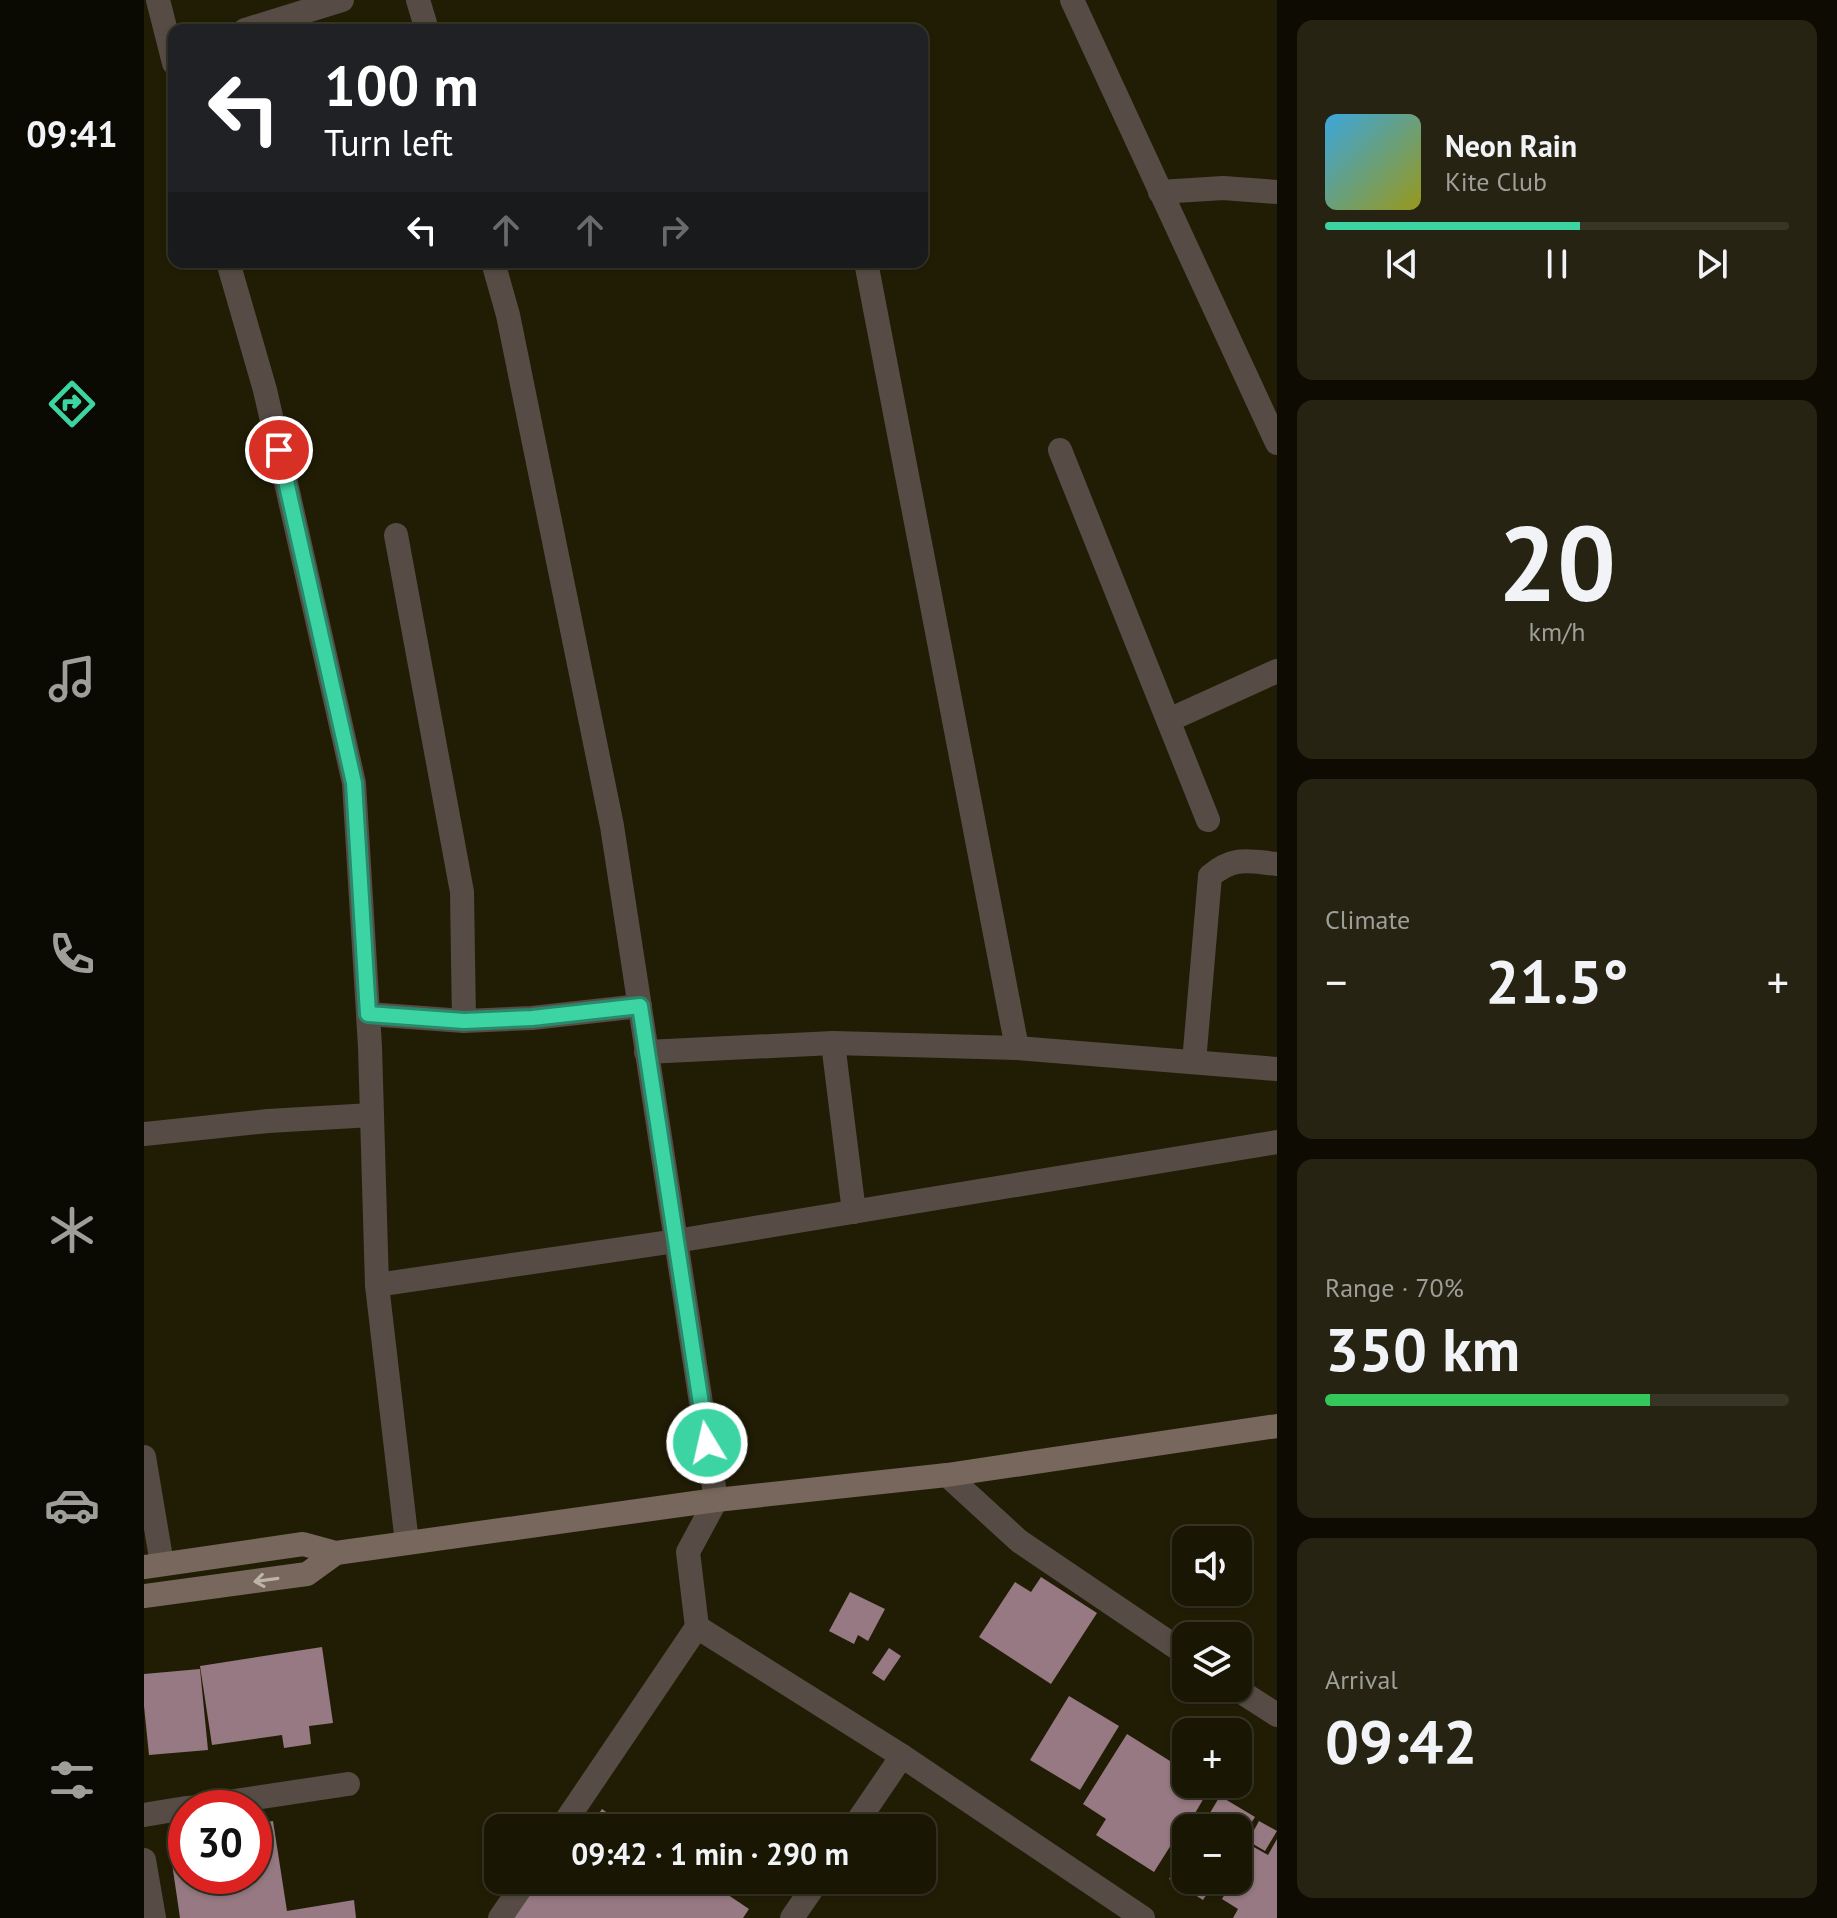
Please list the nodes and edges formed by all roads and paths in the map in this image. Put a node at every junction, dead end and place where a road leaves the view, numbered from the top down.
1 (158, 0) edge
2 (342, 0) edge
3 (418, 0) edge
4 (1072, 0) edge
5 (264, 24) edge
6 (425, 24) edge
7 (168, 37) edge
8 (1160, 192) junction
9 (1277, 192) edge
10 (230, 268) edge
11 (495, 268) edge
12 (867, 268) edge
13 (1277, 443) edge
14 (1060, 450) dead end
15 (396, 535) dead end
16 (1277, 671) edge
17 (1169, 720) junction
18 (1208, 820) dead end
19 (1277, 864) edge
20 (640, 1006) junction
21 (368, 1014) junction
22 (464, 1021) junction
23 (833, 1043) junction
24 (1017, 1048) junction
25 (646, 1052) junction
26 (1194, 1062) junction
27 (1277, 1069) edge
28 (372, 1115) junction
29 (144, 1134) edge
30 (1277, 1142) edge
31 (854, 1212) junction
32 (676, 1241) junction
33 (377, 1285) junction
34 (1277, 1426) edge
35 (144, 1457) edge
36 (947, 1475) junction
37 (716, 1500) junction
38 (402, 1544) junction
39 (344, 1552) junction
40 (153, 1565) edge
41 (144, 1596) edge
42 (697, 1627) junction
43 (1172, 1645) edge
44 (1252, 1699) edge
45 (1277, 1715) edge
46 (902, 1756) junction
47 (348, 1784) dead end
48 (272, 1795) edge
49 (168, 1811) edge
50 (570, 1814) edge
51 (863, 1814) edge
52 (144, 1815) edge
53 (144, 1860) edge
54 (516, 1894) edge
55 (808, 1894) edge
56 (154, 1918) edge
57 (500, 1918) edge
58 (792, 1918) edge
59 (1143, 1918) edge

1 - 7 street
2 - 5 street
3 - 6 street
4 - 8 street
8 - 9 street
8 - 13 street
10 - 21 street
11 - 20 street
12 - 24 street
14 - 17 street
15 - 22 street
16 - 17 street
17 - 18 street
19 - 26 street
20 - 22 street
20 - 25 street
21 - 22 street
21 - 28 street
23 - 24 street
23 - 25 street
23 - 31 street
24 - 26 street
25 - 32 street
26 - 27 street
28 - 29 street
28 - 33 street
30 - 31 street
31 - 32 street
32 - 33 street
32 - 37 street
33 - 38 street
34 - 36 main road
35 - 40 street
36 - 37 main road
36 - 43 street
37 - 38 main road
37 - 42 street
38 - 39 main road
39 - 40 main road
39 -> 41 main road
42 - 46 street
42 - 50 street
44 - 45 street
46 - 51 street
46 - 59 street
47 - 48 street
49 - 52 street
53 - 56 street
54 - 57 street
55 - 58 street

